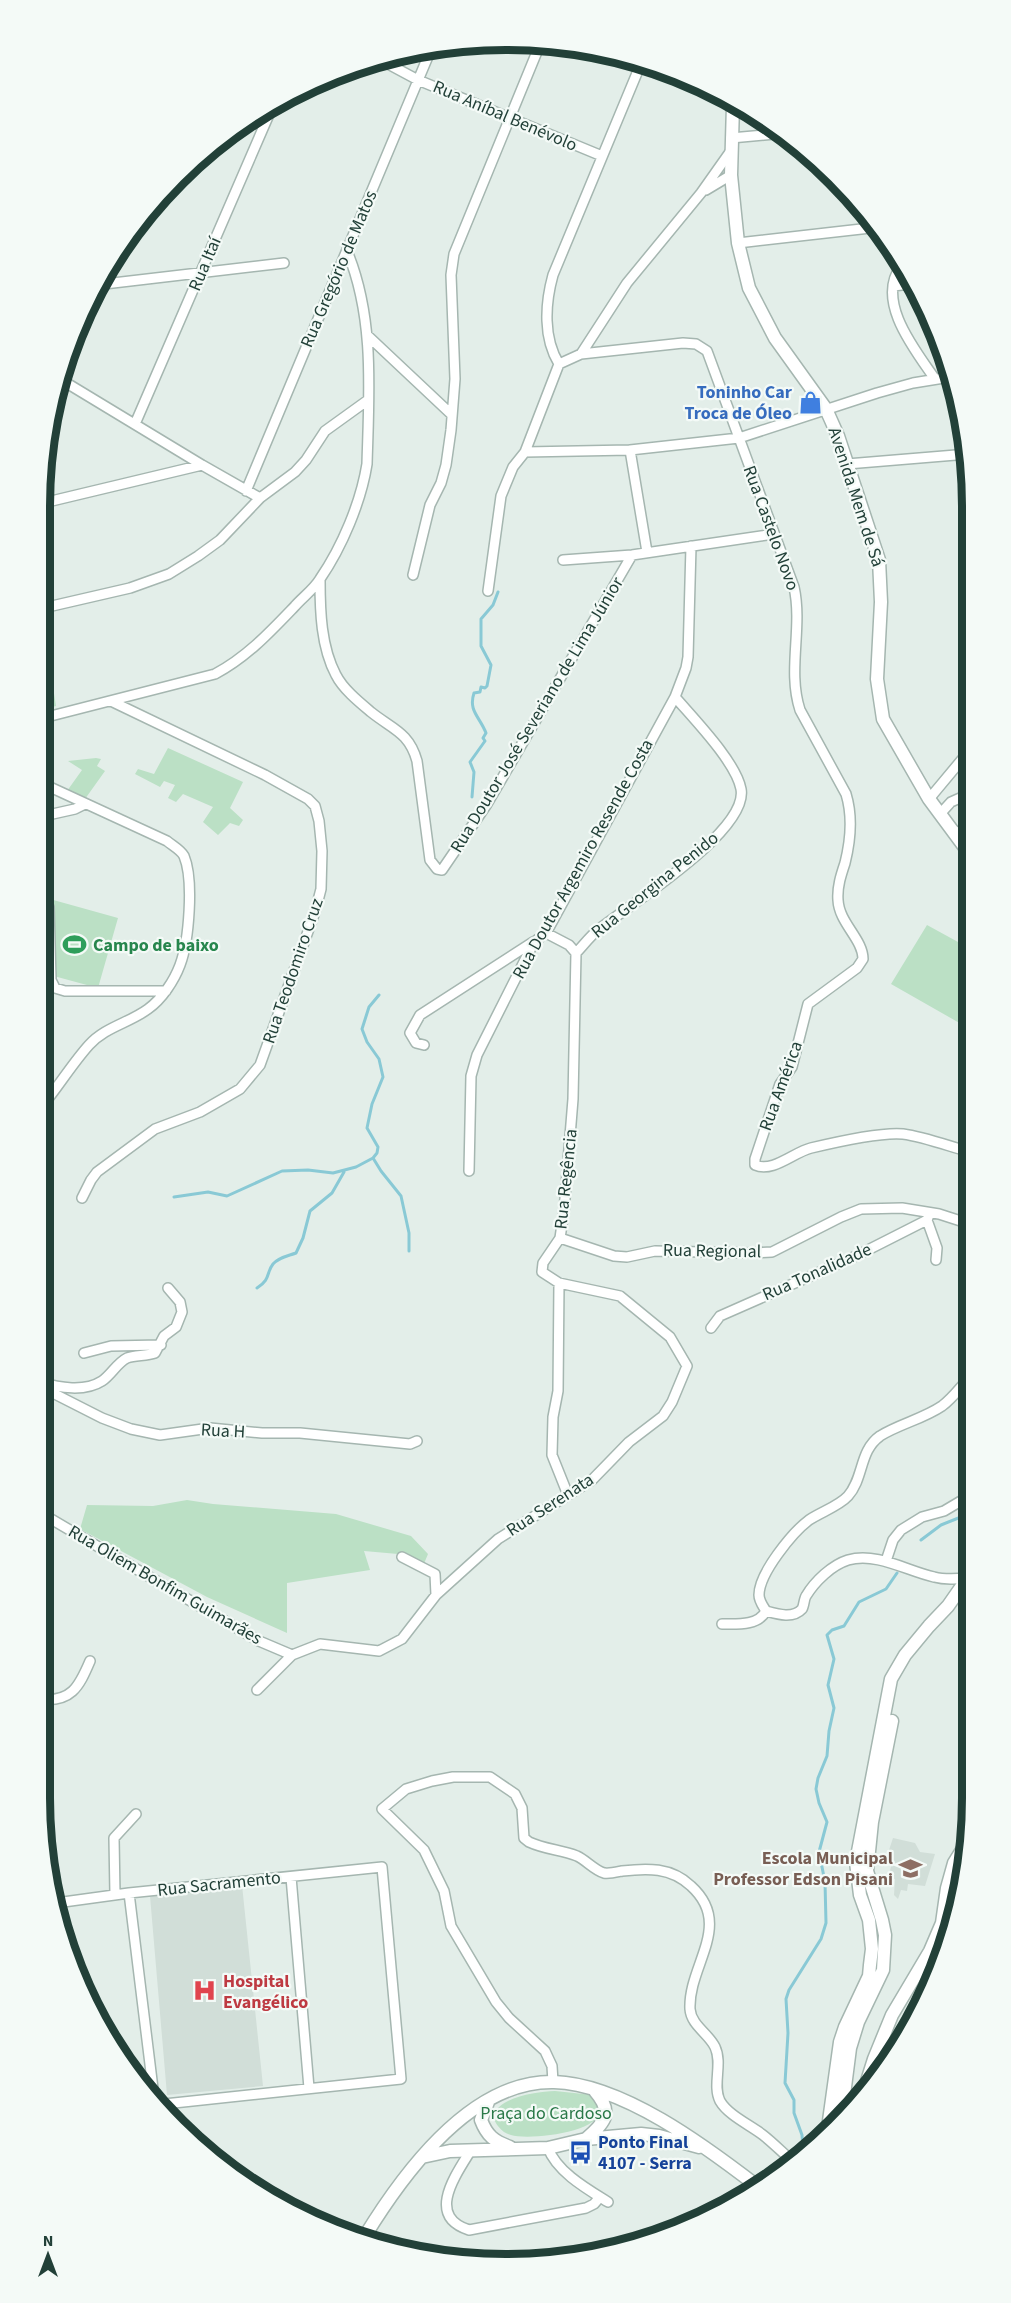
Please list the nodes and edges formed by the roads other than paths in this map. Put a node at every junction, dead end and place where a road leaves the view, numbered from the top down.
1 (538, 50) edge
2 (428, 56) edge
3 (389, 65) edge
4 (638, 70) edge
5 (418, 80) junction
6 (733, 110) edge
7 (268, 117) edge
8 (511, 117) junction
9 (770, 134) edge
10 (731, 138) junction
11 (730, 152) junction
12 (602, 156) junction
13 (731, 175) junction
14 (701, 193) junction
15 (867, 228) edge
16 (738, 243) junction
17 (347, 251) junction
18 (284, 263) dead end
19 (897, 272) edge
20 (201, 274) junction
21 (107, 284) edge
22 (904, 285) edge
23 (893, 286) junction
24 (367, 335) junction
25 (581, 354) junction
26 (559, 364) junction
27 (943, 378) edge
28 (934, 379) junction
29 (66, 383) edge
30 (368, 400) junction
31 (826, 409) junction
32 (452, 414) junction
33 (135, 424) junction
34 (739, 438) junction
35 (630, 450) junction
36 (525, 452) junction
37 (959, 455) edge
38 (847, 464) junction
39 (202, 465) junction
40 (246, 491) junction
41 (260, 498) junction
42 (50, 501) edge
43 (774, 534) junction
44 (691, 546) junction
45 (647, 552) junction
46 (632, 555) junction
47 (563, 560) dead end
48 (413, 575) dead end
49 (320, 580) junction
50 (488, 591) dead end
51 (50, 606) edge
52 (675, 697) junction
53 (113, 702) junction
54 (50, 716) edge
55 (962, 759) edge
56 (50, 787) edge
57 (962, 797) edge
58 (929, 799) junction
59 (85, 804) junction
60 (940, 814) junction
61 (50, 815) edge
62 (951, 830) junction
63 (962, 833) edge
64 (962, 844) edge
65 (546, 933) junction
66 (534, 942) junction
67 (50, 944) edge
68 (576, 953) junction
69 (861, 962) joint
70 (166, 991) junction
71 (424, 1045) dead end
72 (50, 1095) edge
73 (962, 1150) edge
74 (469, 1171) dead end
75 (82, 1198) dead end
76 (928, 1216) junction
77 (962, 1221) edge
78 (560, 1238) junction
79 (936, 1260) dead end
80 (559, 1283) junction
81 (168, 1288) dead end
82 (711, 1328) dead end
83 (161, 1345) junction
84 (84, 1353) dead end
85 (962, 1385) edge
86 (50, 1386) edge
87 (50, 1390) edge
88 (417, 1441) dead end
89 (568, 1495) junction
90 (962, 1500) edge
91 (50, 1518) edge
92 (402, 1557) dead end
93 (886, 1561) junction
94 (962, 1576) edge
95 (962, 1586) edge
96 (436, 1594) junction
97 (766, 1611) junction
98 (722, 1624) dead end
99 (292, 1655) junction
100 (90, 1661) dead end
101 (896, 1680) junction
102 (257, 1690) dead end
103 (50, 1700) edge
104 (136, 1814) dead end
105 (958, 1857) edge
106 (291, 1877) junction
107 (129, 1893) junction
108 (115, 1895) junction
109 (62, 1902) edge
110 (871, 2070) edge
111 (554, 2082) junction
112 (153, 2085) edge
113 (309, 2088) junction
114 (594, 2090) junction
115 (488, 2102) junction
116 (168, 2104) edge
117 (843, 2104) edge
118 (829, 2119) edge
119 (586, 2139) junction
120 (549, 2148) junction
121 (513, 2149) junction
122 (706, 2149) junction
123 (471, 2150) junction
124 (787, 2156) edge
125 (422, 2157) junction
126 (731, 2166) junction
127 (756, 2179) edge
128 (752, 2181) edge
129 (368, 2232) edge

1 - 8 street
2 - 5 street, Rua Gregório de Matos
3 - 5 street, Rua Aníbal Benévolo
4 - 12 street
5 - 8 street, Rua Aníbal Benévolo
5 - 17 street, Rua Gregório de Matos
6 - 10 street, Avenida Mem de Sá
7 - 20 street, Rua Itaí
8 - 12 street, Rua Aníbal Benévolo
8 - 32 street
9 - 10 street
10 - 11 street, Avenida Mem de Sá
11 - 13 street, Avenida Mem de Sá
11 - 14 street
12 - 26 street
13 - 14 street
13 - 16 street, Avenida Mem de Sá
14 - 25 street
15 - 16 street
16 - 31 street, Avenida Mem de Sá
17 - 24 street
17 - 40 street, Rua Gregório de Matos
18 - 20 street
19 - 23 street
20 - 21 street
20 - 33 street, Rua Itaí
22 - 23 street
23 - 28 street
24 - 30 street
24 - 32 street
25 - 26 street
25 - 34 street, Rua Castelo Novo
26 - 36 street
27 - 28 street
28 - 31 street
29 - 33 street
30 - 41 street
30 - 49 street
31 - 34 street
31 - 38 street, Avenida Mem de Sá
32 - 48 street
33 - 39 street
34 - 35 street
34 - 43 street, Rua Castelo Novo
35 - 36 street
35 - 45 street
36 - 50 street
37 - 38 street
38 - 58 street, Avenida Mem de Sá
39 - 40 street
39 - 42 street
40 - 41 street
41 - 51 street
43 - 44 street
43 - 69 street, Rua Castelo Novo
44 - 45 street
44 - 52 street, Rua Doutor Argemiro Resende Costa
45 - 46 street
46 - 47 street
46 - 49 street, Rua Doutor José Severiano de Lima Júnior
49 - 53 street
52 - 65 street, Rua Doutor Argemiro Resende Costa
52 - 68 street, Rua Georgina Penido
53 - 54 street
53 - 75 street, Rua Teodomiro Cruz
55 - 58 street
56 - 59 street
57 - 60 street
58 - 60 street, Avenida Mem de Sá
59 - 61 street
59 - 70 street
60 - 62 street, Avenida Mem de Sá
62 - 63 street
62 - 64 street, Avenida Mem de Sá
65 - 66 street, Rua Doutor Argemiro Resende Costa
65 - 68 street
66 - 71 street
66 - 74 street, Rua Doutor Argemiro Resende Costa
67 - 70 street
68 - 78 street, Rua Regência
69 - 73 street, Rua América
70 - 72 street
76 - 77 street, Rua Regional
76 - 78 street, Rua Regional
76 - 79 street
76 - 82 street, Rua Tonalidade
78 - 80 street, Rua Regência
80 - 89 street
80 - 89 street, Rua Serenata
81 - 83 street
83 - 84 street
83 - 86 street
85 - 97 street
87 - 88 street, Rua H
89 - 96 street, Rua Serenata
90 - 93 street
91 - 99 street, Rua Oliem Bonfim Guimarães
92 - 96 street
93 - 94 street
93 - 97 street
95 - 101 street
96 - 99 street, Rua Serenata
97 - 98 street
99 - 102 street
100 - 103 street
101 - 117 street
101 - 118 street
104 - 108 street
105 - 110 street
106 - 107 street, Rua Sacramento
106 - 113 street
106 - 113 street, Rua Sacramento
107 - 108 street, Rua Sacramento
107 - 112 street
108 - 109 street, Rua Sacramento
111 - 114 street
111 - 115 street
111 - 124 street
113 - 116 street
114 - 119 street
114 - 122 street
115 - 121 street
115 - 125 street
119 - 120 street
119 - 122 street
120 - 121 street
120 - 123 street
121 - 123 street
122 - 126 street
123 - 125 street
125 - 129 street
126 - 127 street
126 - 128 street

